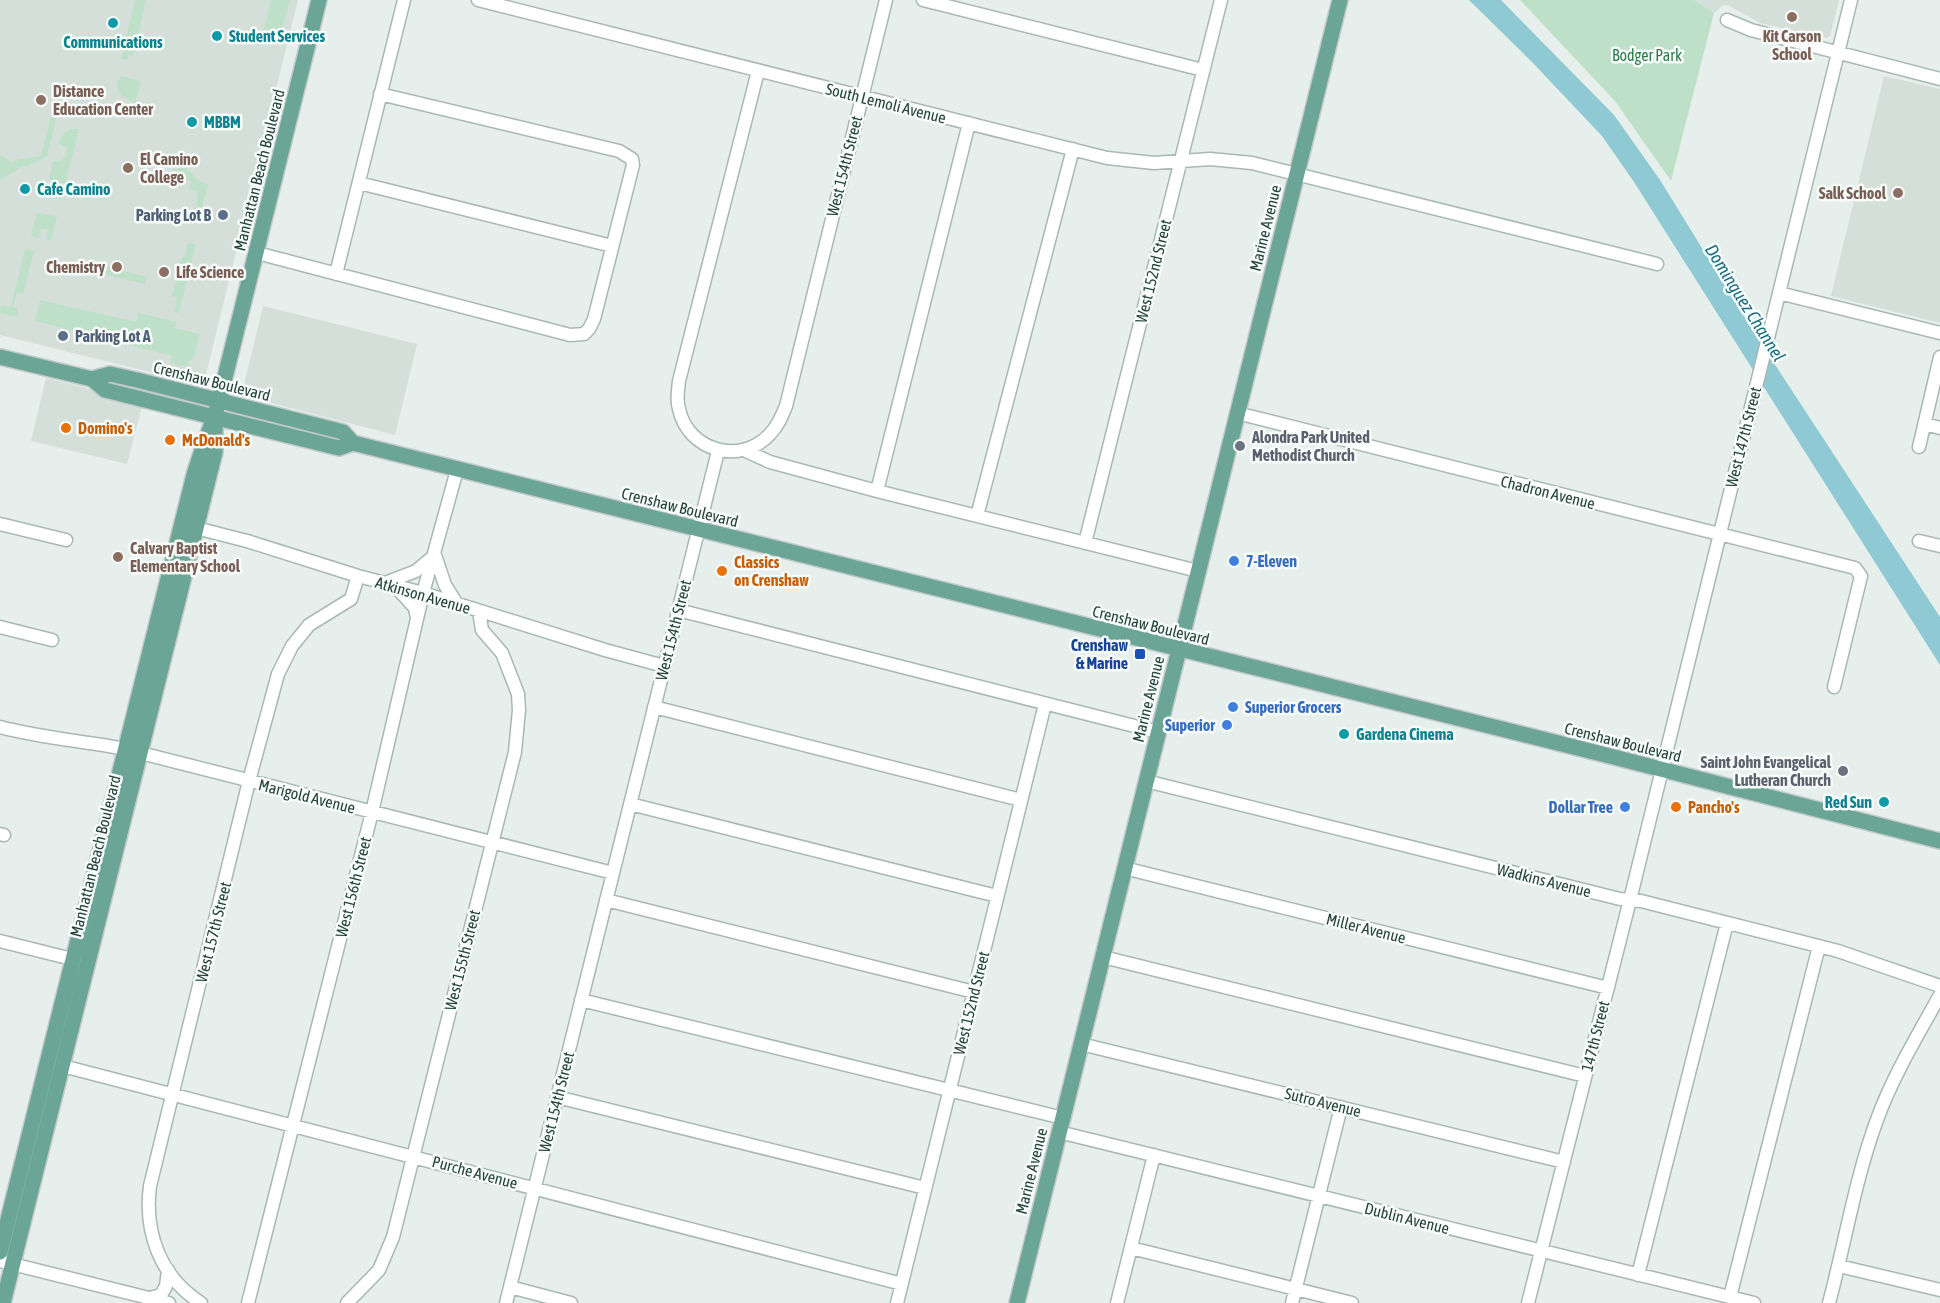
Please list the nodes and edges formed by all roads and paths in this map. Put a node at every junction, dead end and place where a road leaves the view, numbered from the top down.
1 (320, 0) edge
2 (404, 0) edge
3 (478, 0) edge
4 (886, 0) edge
5 (923, 0) edge
6 (1221, 0) edge
7 (1340, 0) edge
8 (1851, 0) edge
9 (1727, 20) dead end
10 (1838, 52) junction
11 (1203, 70) junction
12 (758, 71) junction
13 (1940, 79) edge
14 (380, 94) junction
15 (861, 97) junction
16 (969, 123) junction
17 (1073, 149) junction
18 (1181, 162) junction
19 (1297, 175) junction
20 (359, 183) junction
21 (612, 246) junction
22 (257, 253) junction
23 (1657, 264) dead end
24 (336, 274) junction
25 (1779, 293) junction
26 (1940, 333) edge
27 (0, 357) edge
28 (1939, 365) edge
29 (92, 380) junction
30 (219, 401) junction
31 (1238, 414) junction
32 (215, 417) junction
33 (1925, 424) junction
34 (1940, 428) edge
35 (354, 443) junction
36 (1919, 447) dead end
37 (718, 451) junction
38 (746, 451) junction
39 (457, 470) junction
40 (876, 491) junction
41 (977, 516) junction
42 (0, 524) edge
43 (189, 526) junction
44 (698, 530) junction
45 (1719, 533) junction
46 (66, 540) dead end
47 (1919, 541) dead end
48 (1085, 543) junction
49 (1940, 546) edge
50 (435, 555) junction
51 (1198, 571) junction
52 (358, 576) junction
53 (389, 584) junction
54 (423, 593) junction
55 (457, 604) junction
56 (678, 610) junction
57 (479, 611) junction
58 (417, 618) junction
59 (0, 627) edge
60 (52, 640) dead end
61 (1179, 650) junction
62 (664, 666) junction
63 (1834, 687) dead end
64 (1045, 704) junction
65 (654, 707) junction
66 (0, 728) edge
67 (1158, 732) junction
68 (132, 751) junction
69 (1662, 770) junction
70 (249, 781) junction
71 (1146, 781) junction
72 (1021, 800) junction
73 (630, 804) junction
74 (372, 812) junction
75 (1940, 841) edge
76 (491, 842) junction
77 (1124, 868) junction
78 (613, 873) junction
79 (997, 896) junction
80 (606, 900) junction
81 (1630, 900) junction
82 (1727, 923) junction
83 (0, 940) edge
84 (1819, 946) junction
85 (1103, 957) junction
86 (80, 961) junction
87 (1940, 986) edge
88 (1608, 988) junction
89 (974, 992) junction
90 (1940, 995) edge
91 (581, 1000) junction
92 (1081, 1044) junction
93 (55, 1064) junction
94 (1585, 1076) junction
95 (949, 1090) junction
96 (173, 1094) junction
97 (557, 1097) junction
98 (1341, 1107) junction
99 (293, 1125) junction
100 (1061, 1125) junction
101 (1154, 1155) junction
102 (414, 1156) junction
103 (1564, 1162) junction
104 (535, 1188) junction
105 (925, 1188) junction
106 (1319, 1196) junction
107 (1131, 1248) junction
108 (1541, 1251) junction
109 (0, 1252) edge
110 (6, 1262) edge
111 (1839, 1266) junction
112 (168, 1270) junction
113 (1638, 1275) junction
114 (902, 1284) junction
115 (510, 1287) junction
116 (1296, 1289) junction
117 (1940, 1290) edge
118 (1730, 1297) junction
119 (150, 1298) junction
120 (3, 1303) edge
121 (169, 1303) edge
122 (201, 1303) edge
123 (248, 1303) edge
124 (347, 1303) edge
125 (506, 1303) edge
126 (571, 1303) edge
127 (897, 1303) edge
128 (1017, 1303) edge
129 (1117, 1303) edge
130 (1292, 1303) edge
131 (1352, 1303) edge
132 (1528, 1303) edge
133 (1754, 1303) edge
134 (1830, 1303) edge

1 - 22 main road, Manhattan Beach Boulevard
2 - 14 street
3 - 12 street, South Lemoli Avenue
4 - 15 street, West 154th Street
5 - 11 street
6 - 11 street, West 152nd Street
7 - 19 main road, Marine Avenue
8 - 10 street, West 147th Street
9 - 10 street
10 - 13 street
10 - 25 street, West 147th Street
11 - 18 street, West 152nd Street
12 - 15 street, South Lemoli Avenue
12 - 37 street
14 - 20 street
14 - 21 street
15 - 16 street, South Lemoli Avenue
15 - 38 street, West 154th Street
16 - 17 street, South Lemoli Avenue
16 - 40 street
17 - 18 street, South Lemoli Avenue
17 - 41 street
18 - 19 street, South Lemoli Avenue
18 - 48 street, West 152nd Street
19 - 23 street, South Lemoli Avenue
19 - 31 main road, Marine Avenue
20 - 21 street
20 - 24 street
21 - 24 street
22 - 24 street
22 - 30 main road, Manhattan Beach Boulevard
25 - 26 street
25 - 45 street, West 147th Street
27 - 29 main road, Crenshaw Boulevard
28 - 33 street
29 - 30 main road, Crenshaw Boulevard
29 - 32 main road, Crenshaw Boulevard
30 - 32 main road, Manhattan Beach Boulevard
30 - 35 main road, Crenshaw Boulevard
31 - 45 street, Chadron Avenue
31 - 51 main road, Marine Avenue
32 - 35 main road, Crenshaw Boulevard
32 - 43 main road, Manhattan Beach Boulevard
33 - 34 street
33 - 36 street
35 - 39 main road, Crenshaw Boulevard
37 - 38 street
37 - 44 street, West 154th Street
38 - 40 street
39 - 44 main road, Crenshaw Boulevard
39 - 50 street, West 156th Street
40 - 41 street
41 - 48 street
42 - 46 street
43 - 52 street, Atkinson Avenue
43 - 68 main road, Manhattan Beach Boulevard
44 - 56 street, West 154th Street
44 - 61 main road, Crenshaw Boulevard
45 - 63 street, Chadron Avenue
45 - 69 street, West 147th Street
47 - 49 street
48 - 51 street
50 - 53 street
50 - 54 street, West 156th Street
50 - 55 street
51 - 61 main road, Marine Avenue
52 - 53 street, Atkinson Avenue
52 - 70 street, West 157th Street
53 - 54 street, Atkinson Avenue
53 - 58 street
54 - 55 street, Atkinson Avenue
54 - 58 street, West 156th Street
55 - 57 street, Atkinson Avenue
56 - 62 street, West 154th Street
56 - 64 street
57 - 62 street, Atkinson Avenue
57 - 76 street, West 155th Street
58 - 74 street, West 156th Street
59 - 60 street
61 - 67 main road, Marine Avenue
61 - 69 main road, Crenshaw Boulevard
62 - 65 street, West 154th Street
64 - 67 street
64 - 72 street, West 152nd Street
65 - 72 street
65 - 73 street, West 154th Street
66 - 68 street, Marigold Avenue
67 - 71 main road, Marine Avenue
68 - 70 street, Marigold Avenue
68 - 86 main road, Manhattan Beach Boulevard
69 - 75 main road, Crenshaw Boulevard
69 - 81 street, 147th Street
70 - 74 street, Marigold Avenue
70 - 96 street, West 157th Street
71 - 77 main road, Marine Avenue
71 - 81 street, Wadkins Avenue
72 - 79 street, West 152nd Street
73 - 78 street, West 154th Street
73 - 79 street
74 - 76 street, Marigold Avenue
74 - 99 street, West 156th Street
76 - 78 street, Marigold Avenue
76 - 102 street, West 155th Street
77 - 85 main road, Marine Avenue
77 - 88 street, Miller Avenue
78 - 80 street, West 154th Street
79 - 89 street, West 152nd Street
80 - 89 street
80 - 91 street, West 154th Street
81 - 82 street, Wadkins Avenue
81 - 88 street, 147th Street
82 - 84 street, Wadkins Avenue
82 - 113 street
83 - 86 street
84 - 87 street, Wadkins Avenue
84 - 118 street
85 - 92 main road, Marine Avenue
85 - 94 street
86 - 93 main road, Manhattan Beach Boulevard
88 - 94 street, 147th Street
89 - 95 street, West 152nd Street
90 - 111 street
91 - 95 street, Dublin Avenue
91 - 97 street, West 154th Street
92 - 98 street, Sutro Avenue
92 - 100 main road, Marine Avenue
93 - 96 street, Purche Avenue
93 - 109 main road, Manhattan Beach Boulevard
93 - 110 main road, Manhattan Beach Boulevard
94 - 103 street, 147th Street
95 - 100 street, Dublin Avenue
95 - 105 street, West 152nd Street
96 - 99 street, Purche Avenue
96 - 112 street, West 157th Street
97 - 104 street, West 154th Street
97 - 105 street
98 - 103 street, Sutro Avenue
98 - 106 street
99 - 102 street, Purche Avenue
99 - 123 street, West 156th Street
100 - 101 street, Dublin Avenue
100 - 128 main road, Marine Avenue
101 - 106 street, Dublin Avenue
101 - 107 street
102 - 104 street, Purche Avenue
102 - 124 street, West 155th Street
103 - 108 street, 147th Street
104 - 114 street, Purche Avenue
104 - 115 street, West 154th Street
105 - 114 street, West 152nd Street
106 - 108 street, Dublin Avenue
106 - 116 street
107 - 116 street
107 - 129 street
108 - 113 street, Dublin Avenue
108 - 132 street, 147th Street
110 - 119 street
110 - 120 main road, Manhattan Beach Boulevard
111 - 117 street
111 - 134 street
112 - 119 street
112 - 122 street, West 157th Street
113 - 118 street, Dublin Avenue
114 - 127 street, West 152nd Street
115 - 125 street, West 154th Street
115 - 126 street
116 - 130 street
116 - 131 street
118 - 133 street, Dublin Avenue
119 - 121 street

